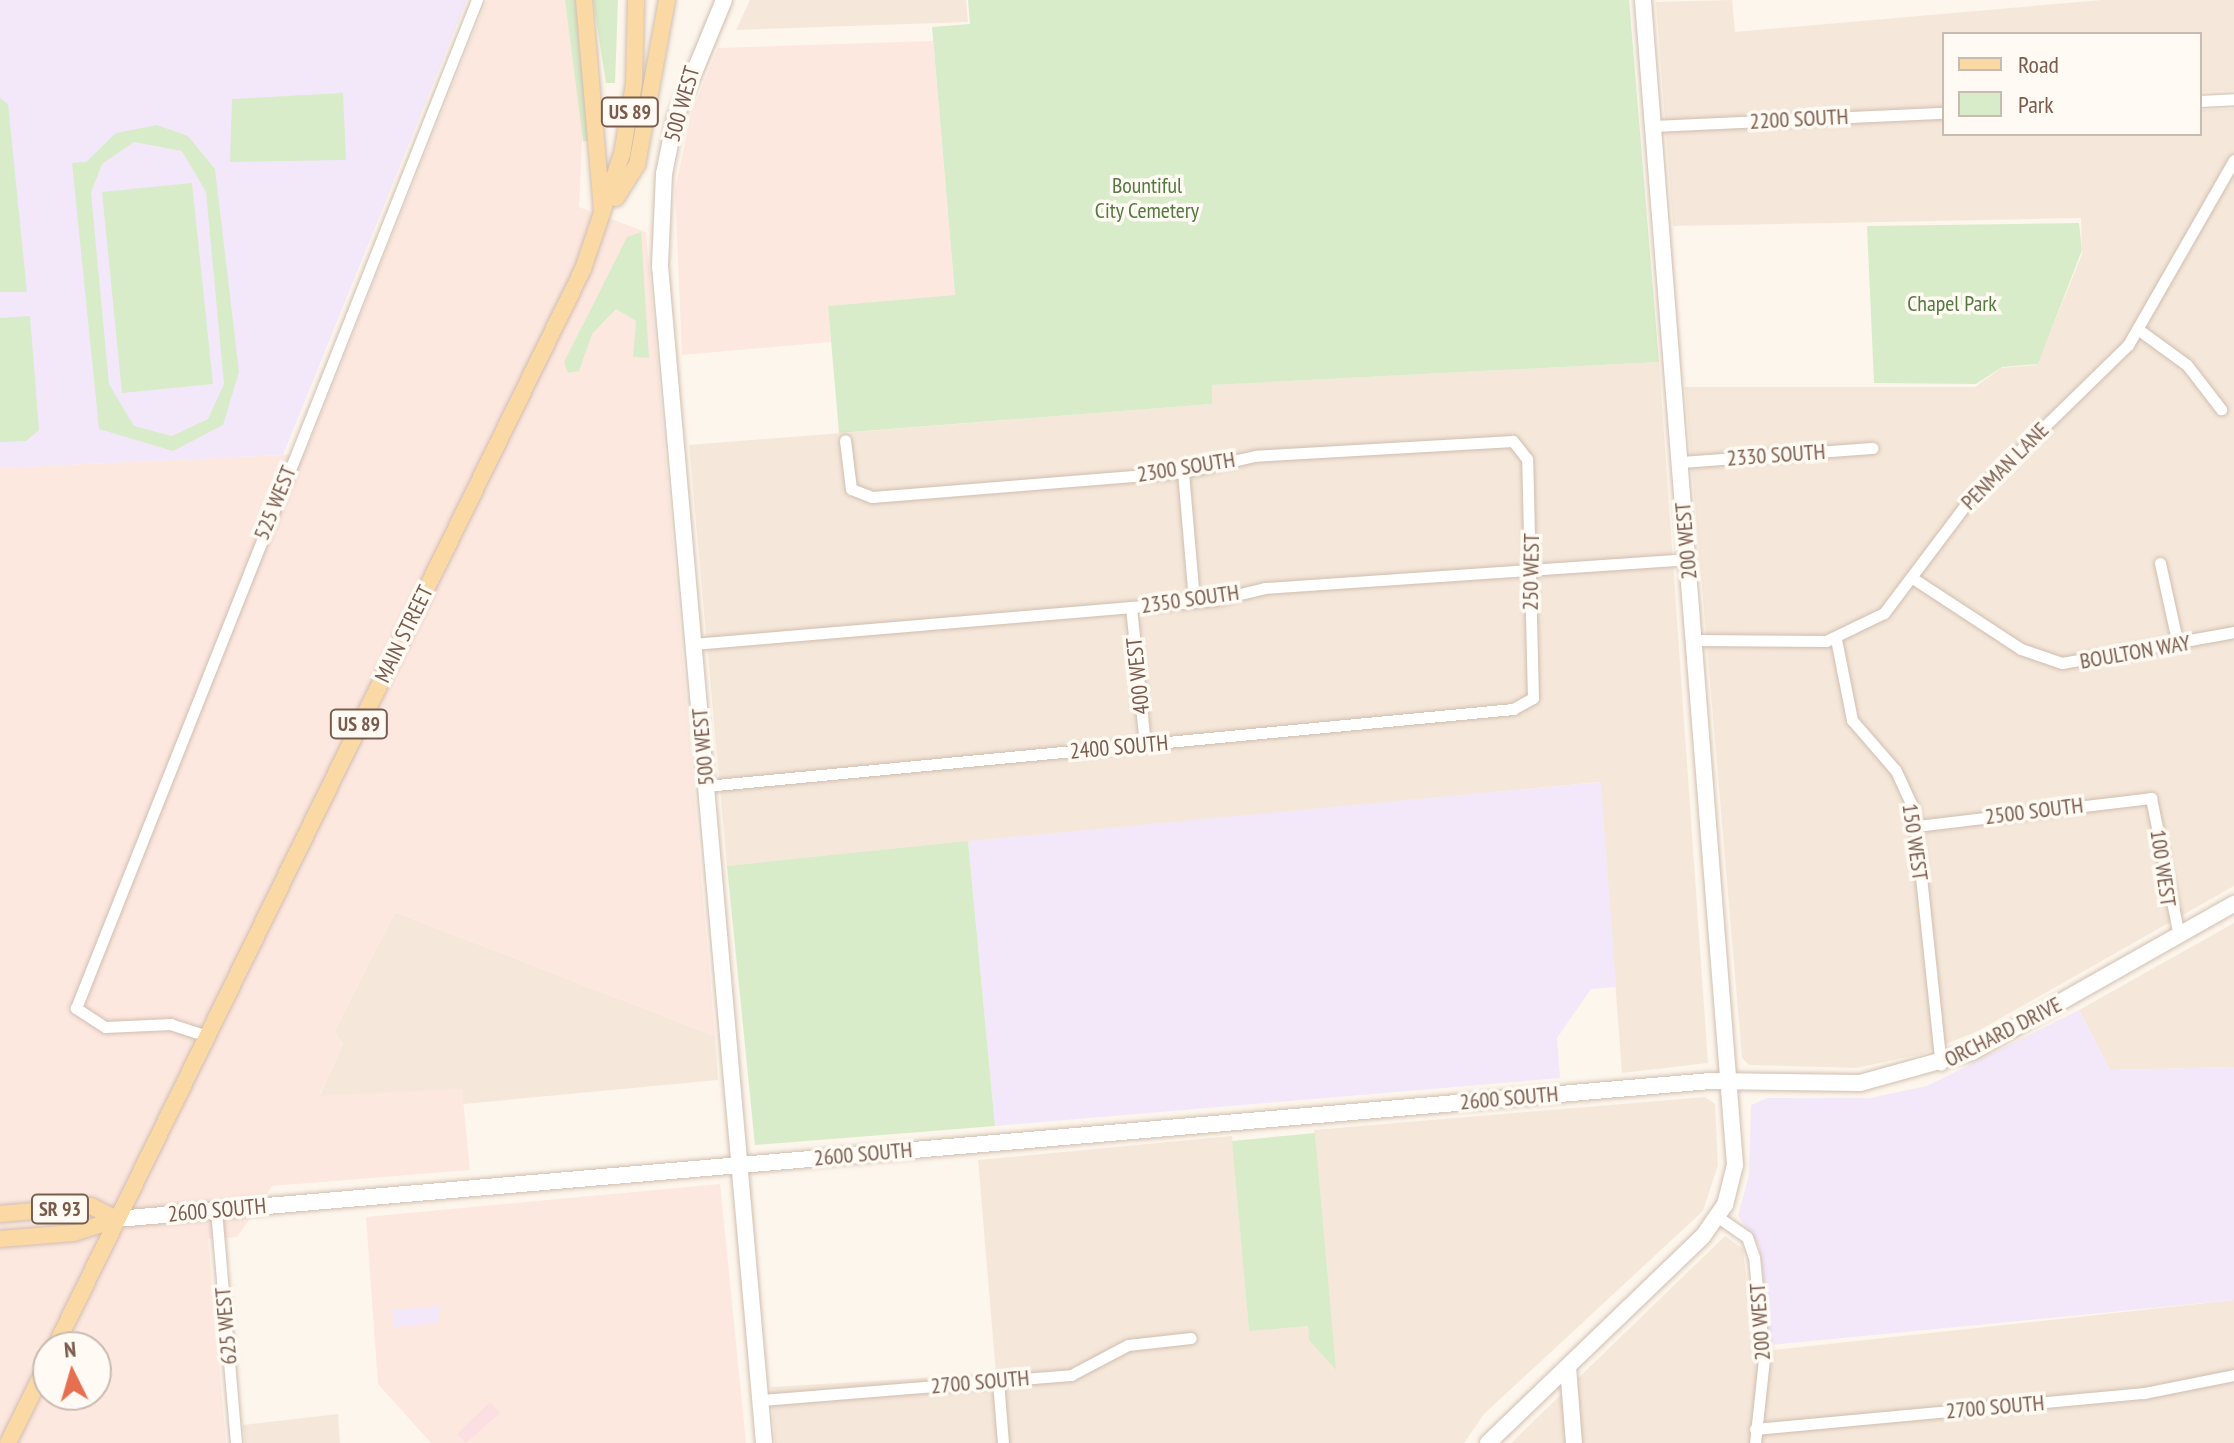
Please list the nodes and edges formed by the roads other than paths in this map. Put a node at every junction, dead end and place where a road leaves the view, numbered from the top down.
1 (477, 0) edge
2 (584, 0) edge
3 (636, 0) edge
4 (667, 0) edge
5 (724, 0) edge
6 (1643, 0) edge
7 (2234, 99) edge
8 (2202, 101) edge
9 (1942, 113) edge
10 (1653, 126) junction
11 (2234, 160) edge
12 (603, 220) junction
13 (2139, 330) junction
14 (2221, 409) dead end
15 (845, 440) dead end
16 (1518, 444) joint
17 (1872, 448) dead end
18 (1680, 462) junction
19 (1183, 472) junction
20 (1688, 559) junction
21 (2160, 563) dead end
22 (1531, 570) junction
23 (1914, 579) junction
24 (1194, 601) junction
25 (1131, 607) junction
26 (2234, 632) edge
27 (1836, 639) junction
28 (1694, 640) junction
29 (693, 644) junction
30 (2178, 645) junction
31 (1531, 703) joint
32 (1145, 744) junction
33 (706, 786) junction
34 (2151, 798) joint
35 (1917, 826) junction
36 (2234, 904) edge
37 (2179, 936) junction
38 (207, 1036) junction
39 (1941, 1065) junction
40 (1730, 1082) junction
41 (740, 1165) junction
42 (216, 1210) junction
43 (0, 1214) edge
44 (1718, 1217) junction
45 (117, 1219) junction
46 (0, 1239) edge
47 (63, 1331) edge
48 (1191, 1338) dead end
49 (1568, 1367) junction
50 (2234, 1375) edge
51 (998, 1381) junction
52 (32, 1394) edge
53 (761, 1400) junction
54 (1755, 1429) junction
55 (8, 1443) edge
56 (236, 1443) edge
57 (764, 1443) edge
58 (1003, 1443) edge
59 (1488, 1443) edge
60 (1574, 1443) edge
61 (1755, 1443) edge

1 - 38 street, 525 WEST
2 - 12 main road
3 - 12 main road, 500 WEST / US 89
4 - 12 main road
5 - 29 street, 500 WEST
6 - 10 street, 200 WEST
7 - 8 street
9 - 10 street, 2200 SOUTH
10 - 18 street, 200 WEST
11 - 13 street, PENMAN LANE
12 - 38 main road, MAIN STREET / US 89
13 - 14 street
13 - 23 street, PENMAN LANE
15 - 19 street, 2300 SOUTH
16 - 19 street, 2300 SOUTH
16 - 22 street, 250 WEST
17 - 18 street, 2330 SOUTH
18 - 20 street, 200 WEST
19 - 24 street
20 - 22 street, 2350 SOUTH
20 - 28 street, 200 WEST
21 - 30 street
22 - 24 street, 2350 SOUTH
22 - 31 street, 250 WEST
23 - 27 street, PENMAN LANE
23 - 30 street, BOULTON WAY
24 - 25 street, 2350 SOUTH
25 - 29 street, 2350 SOUTH
25 - 32 street, 400 WEST
26 - 30 street, BOULTON WAY
27 - 28 street, PENMAN LANE
27 - 35 street, 150 WEST
28 - 40 street, 200 WEST
29 - 33 street, 500 WEST
31 - 32 street, 2400 SOUTH
32 - 33 street, 2400 SOUTH
33 - 41 street, 500 WEST
34 - 35 street, 2500 SOUTH
34 - 37 street, 100 WEST
35 - 39 street, 150 WEST
36 - 37 street, ORCHARD DRIVE
37 - 39 street, ORCHARD DRIVE
38 - 45 main road, MAIN STREET / US 89
39 - 40 street, ORCHARD DRIVE
40 - 41 street, 2600 SOUTH
40 - 44 street
41 - 42 street, 2600 SOUTH
41 - 53 street, 500 WEST
42 - 45 street, 2600 SOUTH
42 - 56 street, 625 WEST
43 - 45 main road, 2600 SOUTH / SR 93
44 - 49 street
44 - 54 street, 200 WEST
45 - 46 main road, SR 93
45 - 47 main road, US 89
48 - 51 street, 2700 SOUTH
49 - 59 street
49 - 60 street
50 - 54 street, 2700 SOUTH
51 - 53 street, 2700 SOUTH
51 - 58 street
52 - 55 main road
53 - 57 street, 500 WEST
54 - 61 street, 200 WEST

